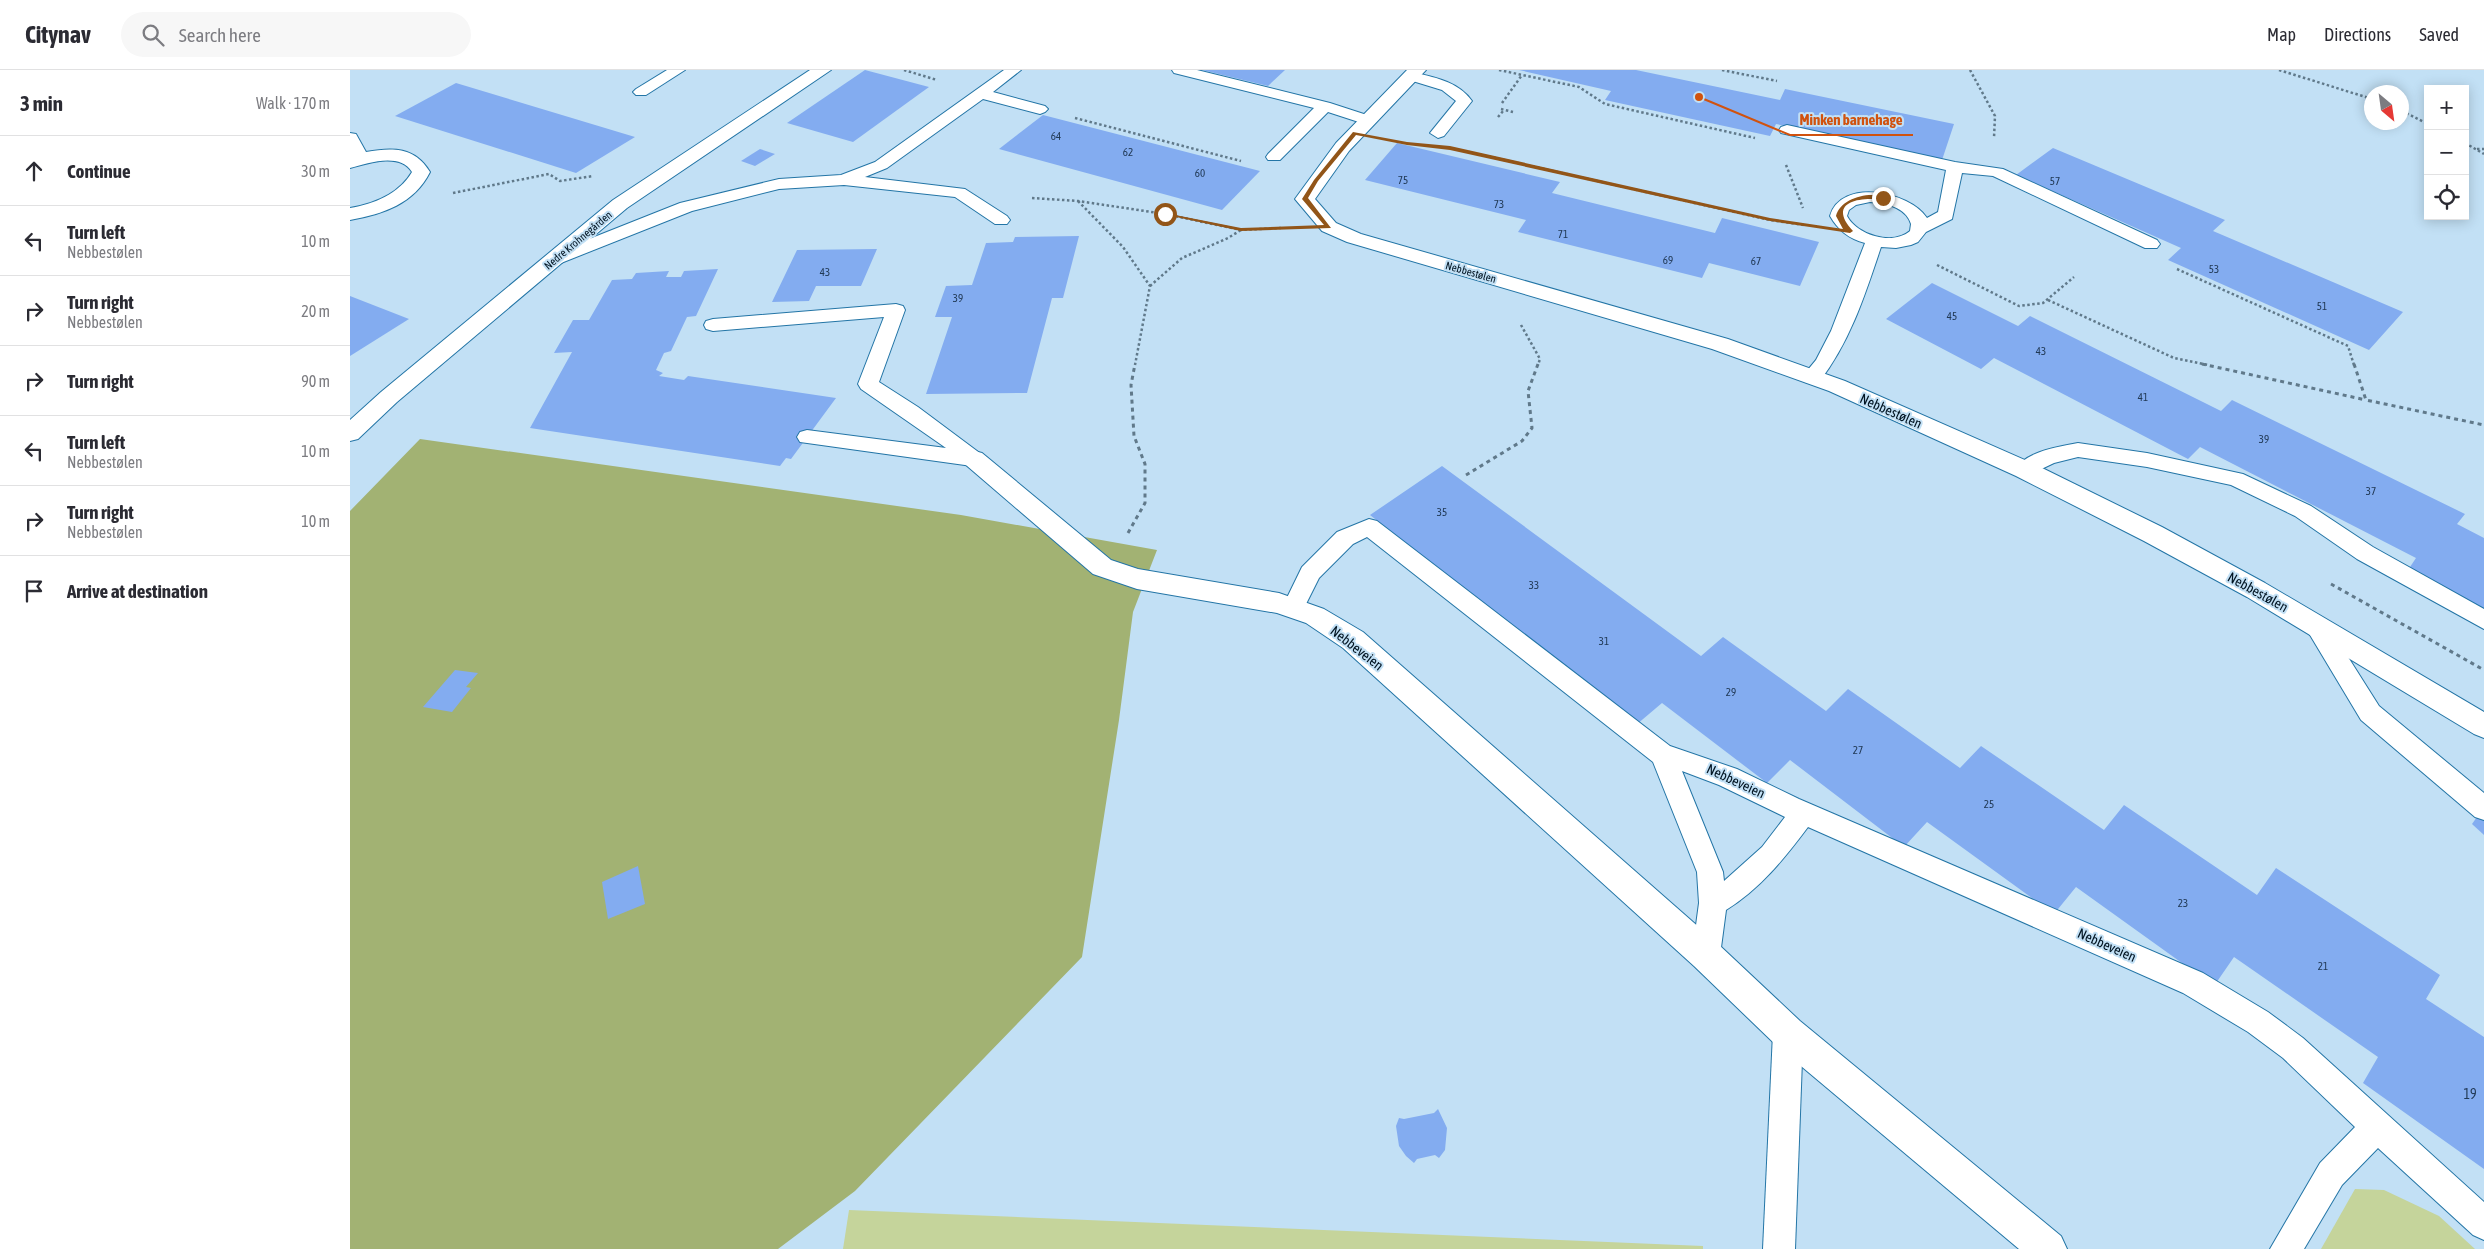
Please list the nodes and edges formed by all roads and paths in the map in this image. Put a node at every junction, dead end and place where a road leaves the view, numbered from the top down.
1 (678, 70) edge
2 (822, 70) edge
3 (1014, 70) edge
4 (1179, 70) edge
5 (1499, 70) edge
6 (1722, 70) edge
7 (1970, 70) edge
8 (2279, 70) edge
9 (1414, 73) edge
10 (1522, 74) dead end
11 (1777, 81) dead end
12 (641, 92) dead end
13 (982, 94) junction
14 (2364, 96) edge
15 (1325, 106) junction
16 (1040, 109) joint
17 (1498, 109) dead end
18 (2409, 114) edge
19 (1368, 120) junction
20 (2424, 122) edge
21 (1438, 133) dead end
22 (1782, 137) junction
23 (350, 138) edge
24 (2469, 145) edge
25 (2476, 149) junction
26 (2484, 149) edge
27 (1464, 151) dead end
28 (2484, 154) edge
29 (1274, 157) joint
30 (355, 160) edge
31 (1955, 166) junction
32 (597, 174) dead end
33 (844, 180) junction
34 (393, 200) junction
35 (350, 214) edge
36 (1001, 220) dead end
37 (1810, 225) junction
38 (1329, 227) junction
39 (1921, 228) junction
40 (1241, 230) junction
41 (1850, 231) junction
42 (1874, 242) junction
43 (1900, 242) junction
44 (2151, 244) joint
45 (555, 259) junction
46 (2074, 277) dead end
47 (1150, 286) junction
48 (2048, 300) junction
49 (1520, 320) dead end
50 (713, 325) dead end
51 (1812, 377) junction
52 (2366, 400) junction
53 (2484, 425) edge
54 (350, 433) edge
55 (807, 437) dead end
56 (974, 459) junction
57 (2025, 470) junction
58 (1466, 475) dead end
59 (1102, 567) junction
60 (1293, 608) junction
61 (2484, 620) edge
62 (2316, 625) junction
63 (2484, 726) edge
64 (1663, 755) junction
65 (2484, 809) edge
66 (1803, 813) junction
67 (1713, 903) junction
68 (1706, 955) junction
69 (1788, 1033) junction
70 (2377, 1127) junction
71 (2484, 1224) edge
72 (1779, 1249) edge
73 (2048, 1249) edge
74 (2286, 1249) edge

1 - 12 lane
2 - 45 street, Nedre Krohnegården
3 - 13 lane
4 - 15 lane
5 - 22 path
6 - 11 path
7 - 31 path
8 - 14 path
9 - 19 street, Nebbestølen
9 - 21 lane
10 - 17 path
13 - 16 lane
13 - 33 lane
15 - 19 lane
15 - 29 lane
16 - 29 path
18 - 20 path
19 - 38 street, Nebbestølen
22 - 31 lane
22 - 37 path
23 - 30 street
24 - 25 path
25 - 26 path
25 - 28 path
27 - 37 path
30 - 34 street
31 - 39 lane
31 - 44 lane
32 - 34 path
33 - 36 lane
33 - 45 lane
34 - 35 street
37 - 41 path
38 - 40 path
38 - 51 street, Nebbestølen
39 - 41 lane
39 - 43 lane
40 - 47 path
40 - 47 path
41 - 42 lane
42 - 43 lane
42 - 51 lane
43 - 48 path
44 - 52 path
45 - 54 street, Nedre Krohnegården
46 - 48 path
47 - 59 path
48 - 52 path
49 - 58 path
50 - 56 lane
51 - 57 street, Nebbestølen
52 - 53 path
55 - 56 lane
56 - 59 street, Nebbeveien
57 - 61 lane
57 - 62 street, Nebbestølen
59 - 60 street, Nebbeveien
60 - 64 lane, Nebbeveien
60 - 68 street, Nebbeveien
62 - 63 street, Nebbestølen
62 - 65 lane
64 - 66 lane, Nebbeveien
64 - 67 lane
66 - 67 lane
66 - 70 lane, Nebbeveien
67 - 68 lane
68 - 69 street, Nebbeveien
69 - 72 lane
69 - 73 street, Nebbeveien
70 - 71 lane, Nebbeveien
70 - 74 lane

